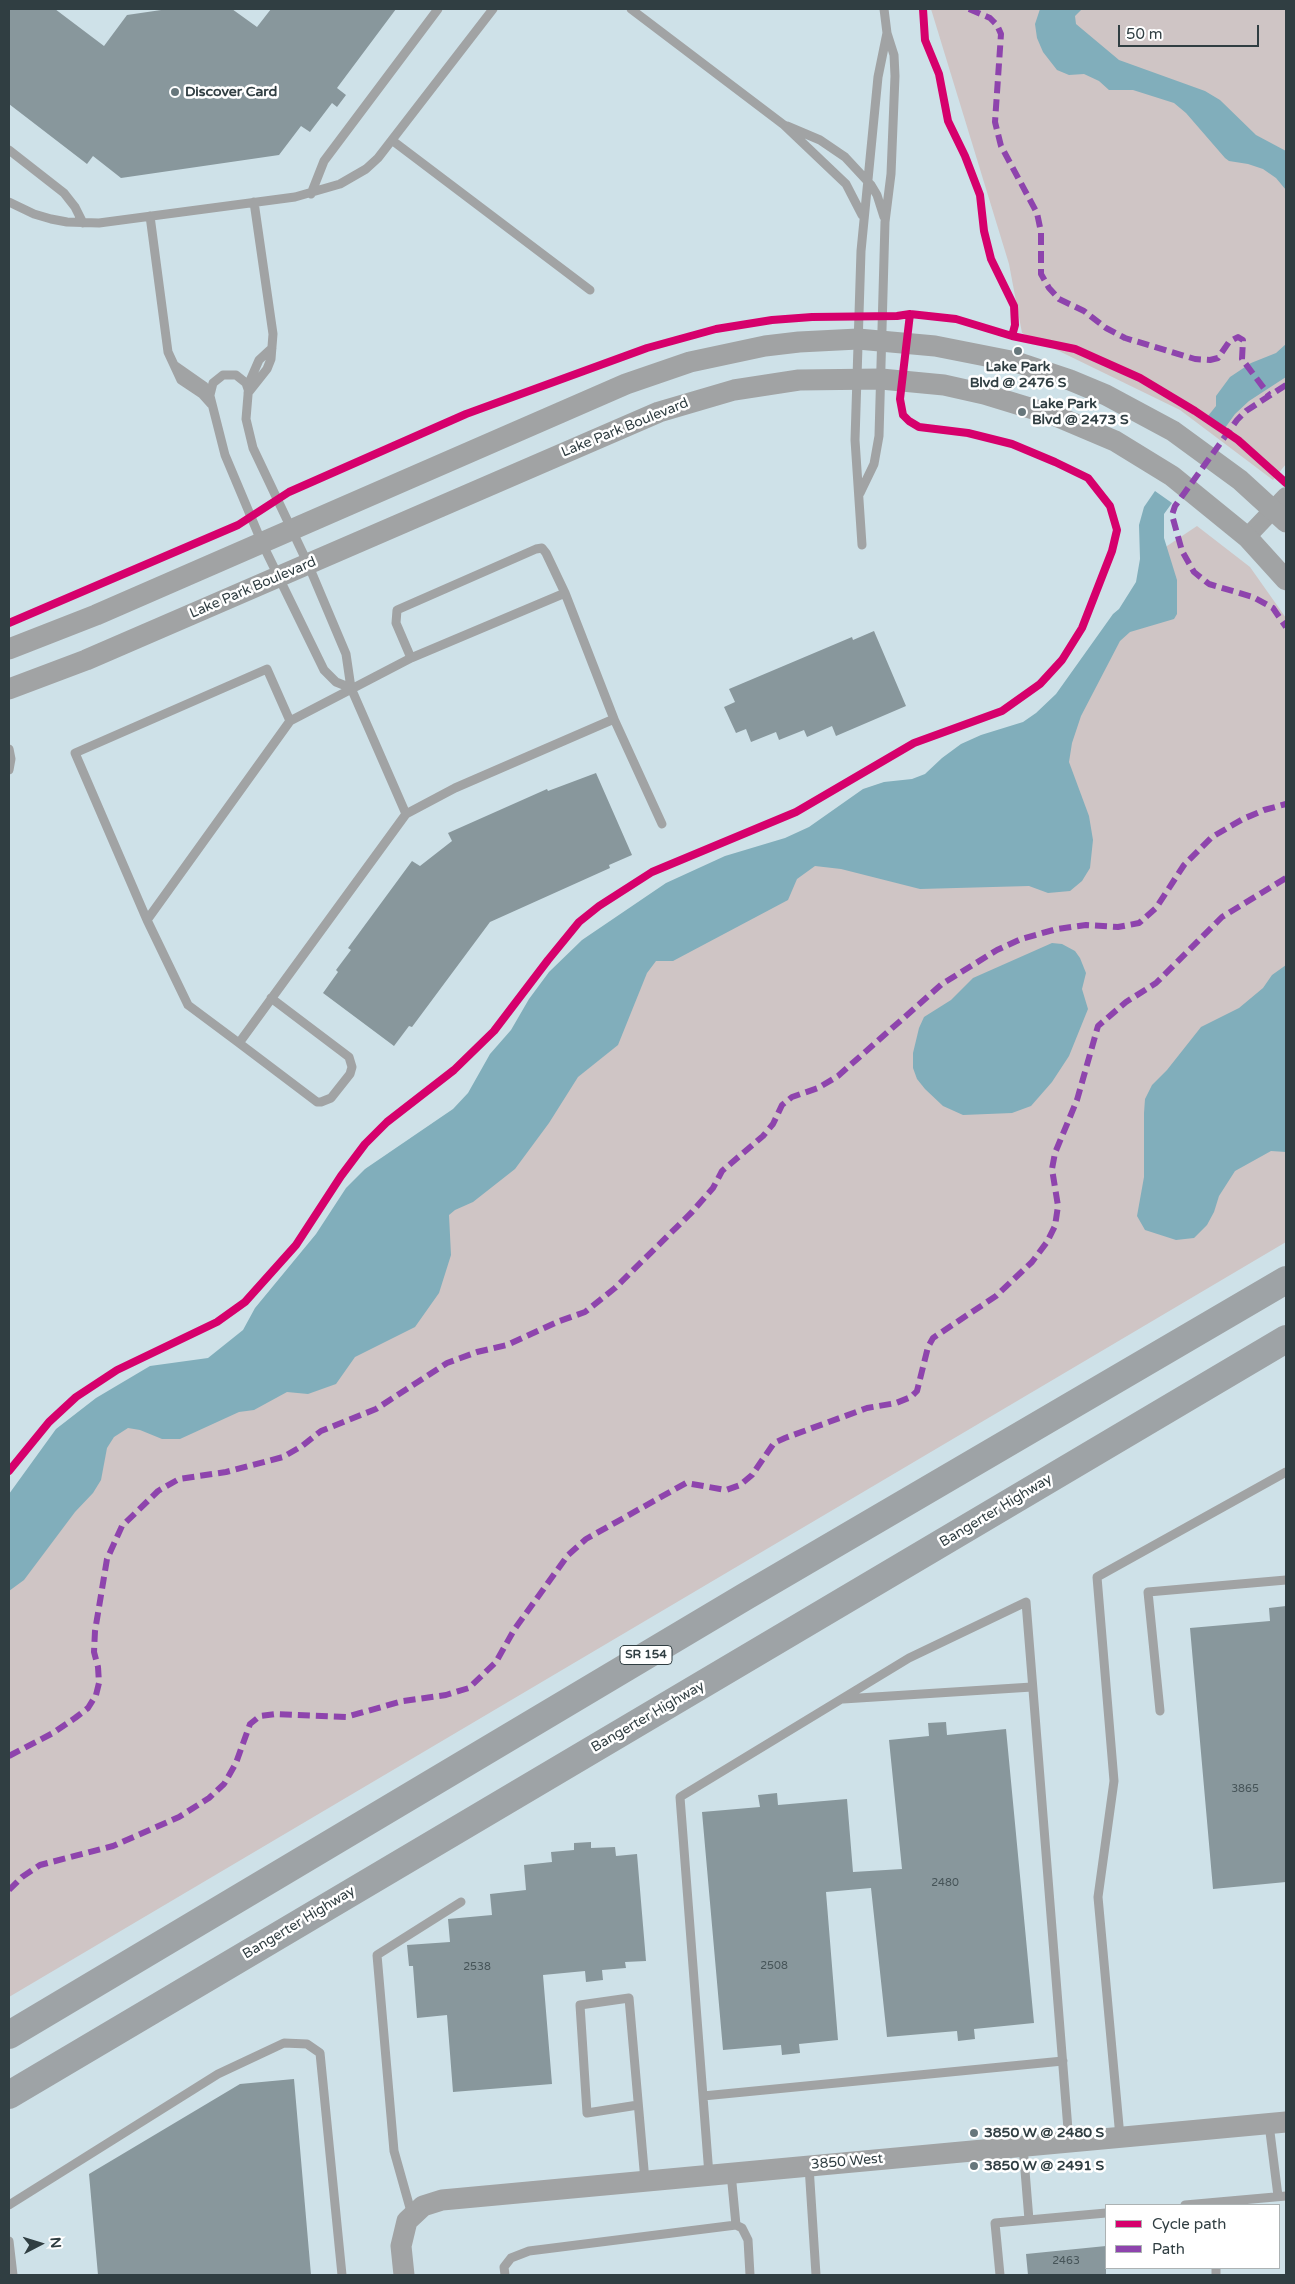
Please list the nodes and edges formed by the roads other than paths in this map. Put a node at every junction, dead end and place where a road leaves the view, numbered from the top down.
1 (438, 9) edge
2 (493, 9) edge
3 (631, 9) edge
4 (884, 9) edge
5 (887, 33) junction
6 (784, 125) junction
7 (393, 141) junction
8 (9, 150) edge
9 (866, 178) junction
10 (311, 194) junction
11 (9, 202) edge
12 (254, 202) junction
13 (150, 216) junction
14 (863, 218) junction
15 (885, 222) junction
16 (83, 224) junction
17 (590, 290) dead end
18 (858, 339) junction
19 (882, 340) junction
20 (174, 365) junction
21 (856, 378) junction
22 (880, 378) junction
23 (247, 392) junction
24 (210, 395) junction
25 (213, 408) junction
26 (860, 493) junction
27 (1282, 509) edge
28 (291, 530) junction
29 (1248, 537) junction
30 (262, 543) junction
31 (862, 545) dead end
32 (308, 564) junction
33 (279, 577) junction
34 (1286, 580) edge
35 (565, 593) junction
36 (9, 649) edge
37 (411, 658) junction
38 (351, 688) junction
39 (9, 689) edge
40 (614, 719) junction
41 (290, 721) junction
42 (9, 749) edge
43 (9, 770) edge
44 (406, 814) junction
45 (662, 824) dead end
46 (147, 920) junction
47 (271, 998) junction
48 (238, 1043) junction
49 (1286, 1280) edge
50 (1286, 1339) edge
51 (1286, 1472) edge
52 (1286, 1580) edge
53 (1032, 1687) junction
54 (840, 1699) junction
55 (1160, 1711) dead end
56 (461, 1902) dead end
57 (9, 2035) edge
58 (1063, 2061) junction
59 (9, 2095) edge
60 (703, 2096) junction
61 (638, 2106) junction
62 (1277, 2123) edge
63 (1120, 2137) junction
64 (1069, 2142) junction
65 (1023, 2146) junction
66 (809, 2166) junction
67 (731, 2173) junction
68 (709, 2175) junction
69 (645, 2181) junction
70 (1282, 2196) edge
71 (1209, 2204) edge
72 (9, 2205) edge
73 (1105, 2213) edge
74 (412, 2216) junction
75 (1029, 2220) junction
76 (736, 2225) junction
77 (9, 2241) edge
78 (12, 2275) edge
79 (342, 2275) edge
80 (404, 2275) edge
81 (504, 2275) edge
82 (750, 2275) edge
83 (816, 2275) edge
84 (1000, 2275) edge

1 - 10 lane
2 - 7 lane
3 - 6 lane
4 - 5 lane
5 - 9 lane
5 - 15 lane
6 - 9 lane
6 - 14 lane
7 - 10 lane
7 - 17 lane
8 - 16 lane
9 - 14 lane
9 - 15 lane
10 - 12 lane
11 - 16 lane
12 - 13 lane
12 - 23 lane
13 - 16 lane
13 - 20 lane
14 - 18 lane
15 - 19 lane
18 - 19 street
18 - 21 lane
18 - 28 street
19 - 22 lane
19 - 27 street
20 - 24 lane
20 - 25 lane
21 - 22 street, Lake Park Boulevard
21 - 26 lane
21 - 32 street, Lake Park Boulevard
22 - 26 lane
22 - 29 street, Lake Park Boulevard
23 - 24 lane
23 - 28 lane
24 - 25 lane
25 - 30 lane
26 - 31 lane
27 - 29 street
28 - 30 street
28 - 32 lane
29 - 34 street, Lake Park Boulevard
30 - 33 lane
30 - 36 street
32 - 33 street, Lake Park Boulevard
32 - 38 lane
33 - 38 lane
33 - 39 street, Lake Park Boulevard
35 - 37 lane
35 - 37 lane
35 - 40 lane
37 - 38 lane
38 - 41 lane
38 - 44 lane
40 - 44 lane
40 - 45 lane
41 - 46 lane
41 - 46 lane
42 - 43 lane
44 - 47 lane
46 - 48 lane
47 - 48 lane
47 - 48 lane
49 - 57 highway, SR 154
50 - 59 highway, Bangerter Highway
51 - 63 lane
52 - 55 lane
53 - 54 lane
53 - 54 lane
53 - 58 lane
54 - 60 lane
56 - 74 lane
58 - 60 lane
58 - 64 lane
60 - 68 lane
61 - 61 lane
61 - 69 lane
62 - 63 street, 3850 West
62 - 70 lane
63 - 64 street, 3850 West
64 - 65 street, 3850 West
65 - 66 street, 3850 West
65 - 75 lane
66 - 67 street, 3850 West
66 - 83 lane
67 - 68 street, 3850 West
67 - 76 lane
68 - 69 street, 3850 West
69 - 74 street, 3850 West
70 - 71 lane
72 - 79 lane
73 - 75 lane
74 - 80 street
75 - 84 lane
76 - 81 lane
76 - 82 lane
77 - 78 lane

